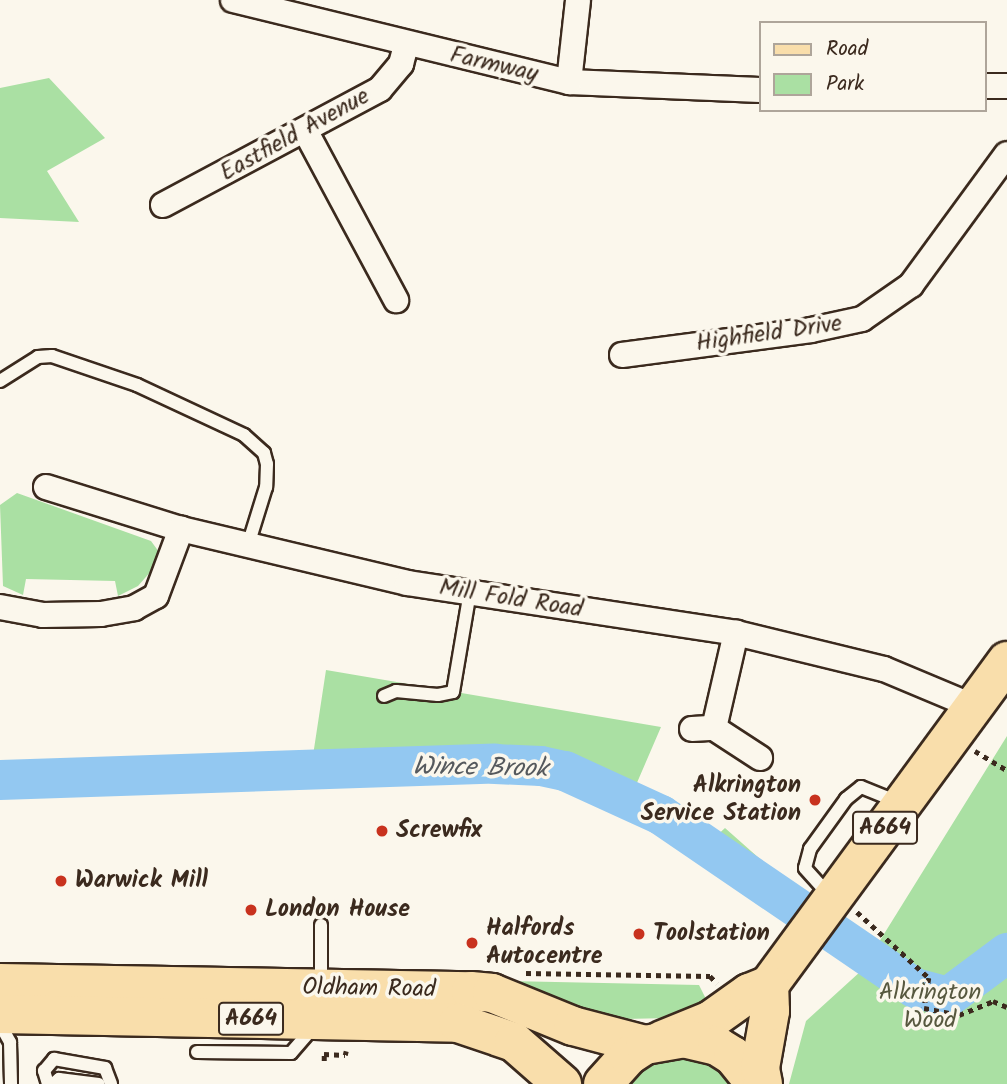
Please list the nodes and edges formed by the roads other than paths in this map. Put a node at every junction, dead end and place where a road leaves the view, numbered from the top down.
1 (233, 0) edge
2 (578, 0) edge
3 (407, 45) junction
4 (569, 82) junction
5 (986, 86) edge
6 (1007, 86) edge
7 (758, 90) edge
8 (306, 132) junction
9 (1007, 154) edge
10 (163, 205) dead end
11 (396, 300) dead end
12 (622, 355) dead end
13 (0, 381) edge
14 (46, 487) dead end
15 (181, 529) junction
16 (248, 545) junction
17 (470, 592) junction
18 (0, 607) edge
19 (736, 634) junction
20 (1007, 661) edge
21 (384, 696) dead end
22 (975, 707) junction
23 (760, 758) dead end
24 (321, 925) dead end
25 (0, 983) edge
26 (769, 985) junction
27 (0, 1014) edge
28 (0, 1024) edge
29 (320, 1029) junction
30 (654, 1043) junction
31 (197, 1052) dead end
32 (11, 1084) edge
33 (51, 1084) edge
34 (99, 1084) edge
35 (111, 1084) edge
36 (562, 1084) edge
37 (603, 1084) edge
38 (756, 1084) edge
39 (763, 1084) edge

1 - 3 street, Farmway
2 - 4 street
3 - 4 street, Farmway
3 - 8 street, Eastfield Avenue
4 - 7 street, Farmway
5 - 6 street
8 - 10 street, Eastfield Avenue
8 - 11 street
9 - 12 street, Highfield Drive
13 - 16 lane
14 - 15 street, Mill Fold Road
15 - 16 street, Mill Fold Road
15 - 18 street
16 - 17 street, Mill Fold Road
17 - 19 street, Mill Fold Road
17 - 21 lane
19 - 22 street, Mill Fold Road
19 - 23 street
20 - 22 main road, A664
22 - 26 main road, A664
24 - 29 lane
25 - 29 main road, Oldham Road / A664
26 - 30 main road, A664
26 - 39 main road
27 - 29 main road, Oldham Road / A664
28 - 32 lane
29 - 30 main road, Oldham Road / A664
29 - 31 lane
29 - 36 main road, Oldham Road / A664
30 - 37 main road, A664
30 - 38 main road, A664
33 - 34 lane
33 - 35 lane

